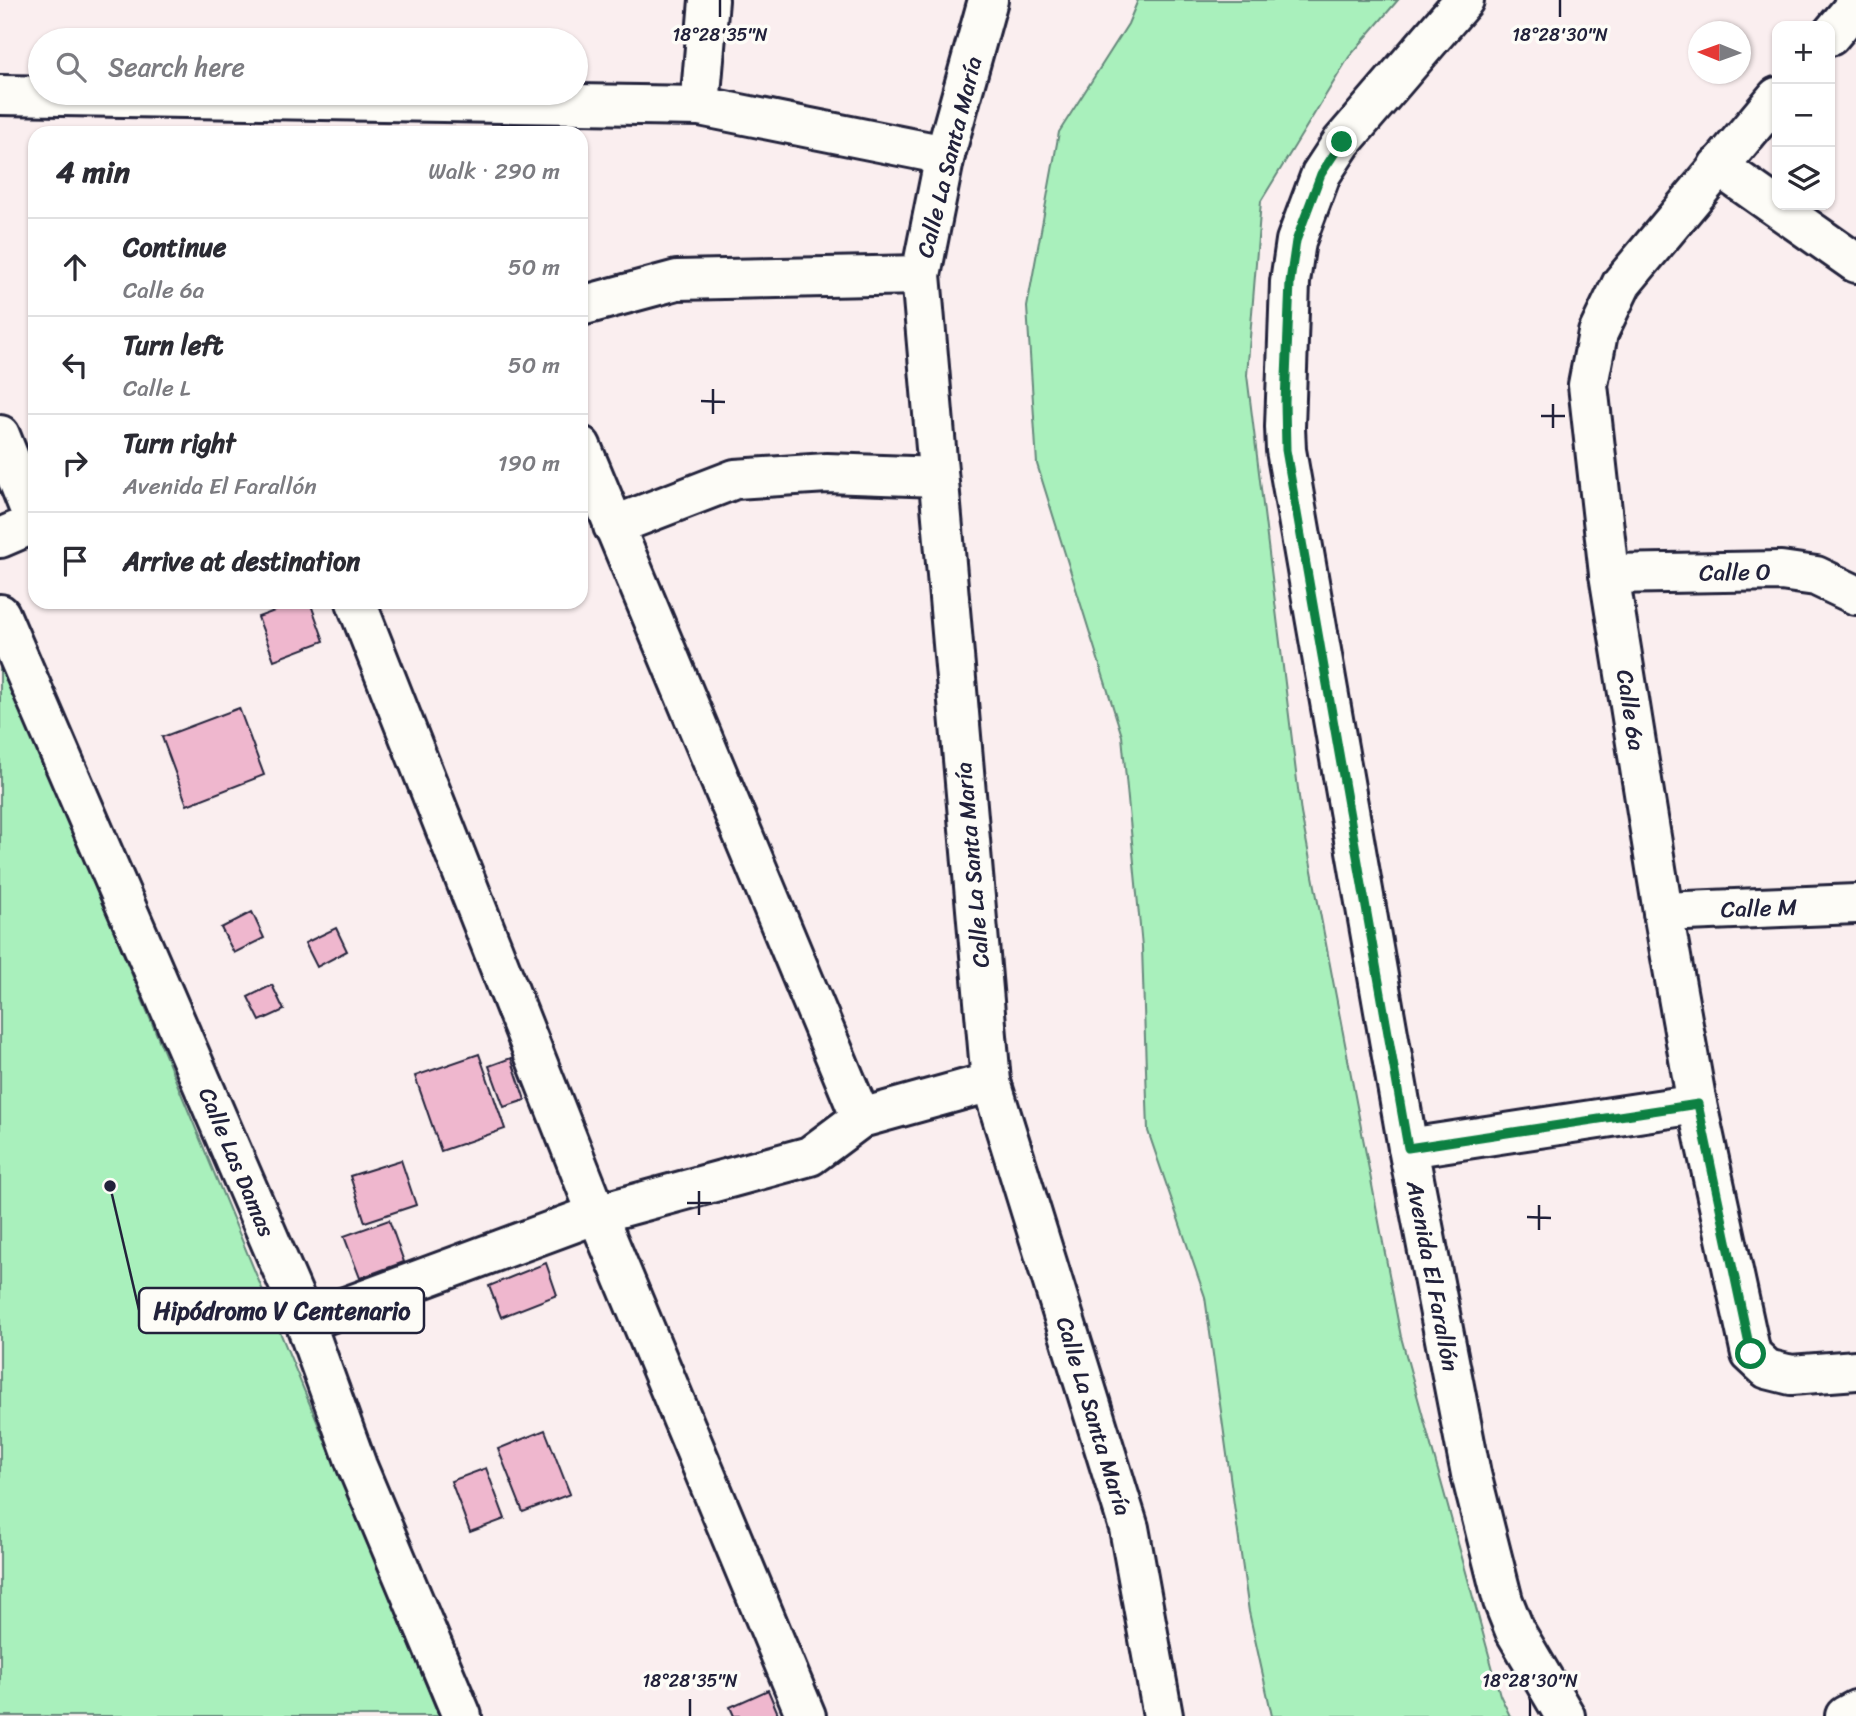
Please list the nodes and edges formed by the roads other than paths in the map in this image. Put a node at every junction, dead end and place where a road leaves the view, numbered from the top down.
1 (709, 0) edge
2 (988, 0) edge
3 (1464, 0) edge
4 (1856, 5) edge
5 (1835, 30) edge
6 (0, 94) edge
7 (28, 95) edge
8 (1772, 103) edge
9 (229, 105) edge
10 (700, 106) junction
11 (500, 118) edge
12 (945, 155) junction
13 (1718, 166) junction
14 (1856, 262) edge
15 (921, 275) junction
16 (588, 304) edge
17 (0, 435) edge
18 (588, 464) edge
19 (938, 477) junction
20 (28, 505) edge
21 (28, 526) edge
22 (613, 526) junction
23 (0, 538) edge
24 (1609, 574) junction
25 (1856, 595) edge
26 (358, 609) edge
27 (0, 614) edge
28 (1856, 904) edge
29 (1663, 912) junction
30 (991, 1082) junction
31 (1698, 1104) junction
32 (861, 1118) junction
33 (1408, 1148) junction
34 (597, 1214) junction
35 (305, 1322) junction
36 (1856, 1370) edge
37 (1856, 1710) edge
38 (462, 1716) edge
39 (806, 1716) edge
40 (1163, 1716) edge
41 (1565, 1716) edge
42 (1845, 1716) edge

1 - 10 street
2 - 12 street, Calle La Santa María
3 - 33 street, Avenida El Farallón
4 - 5 street
6 - 7 street
8 - 13 street, Calle 6a
9 - 11 street
10 - 11 street
10 - 12 street
12 - 15 street, Calle La Santa María
13 - 14 street
13 - 24 street, Calle 6a
15 - 16 street
15 - 19 street, Calle La Santa María
17 - 20 street
18 - 22 street
19 - 22 street
19 - 30 street, Calle La Santa María
21 - 23 street
22 - 32 street
24 - 25 street, Calle O
24 - 29 street, Calle 6a
26 - 34 street
27 - 35 street, Calle Las Damas
28 - 29 street, Calle M
29 - 31 street, Calle 6a
30 - 32 street
30 - 40 street, Calle La Santa María
31 - 33 street
31 - 36 street, Calle 6a
32 - 34 street
33 - 41 street, Avenida El Farallón
34 - 35 street
34 - 39 street
35 - 38 street, Calle Las Damas
37 - 42 street

